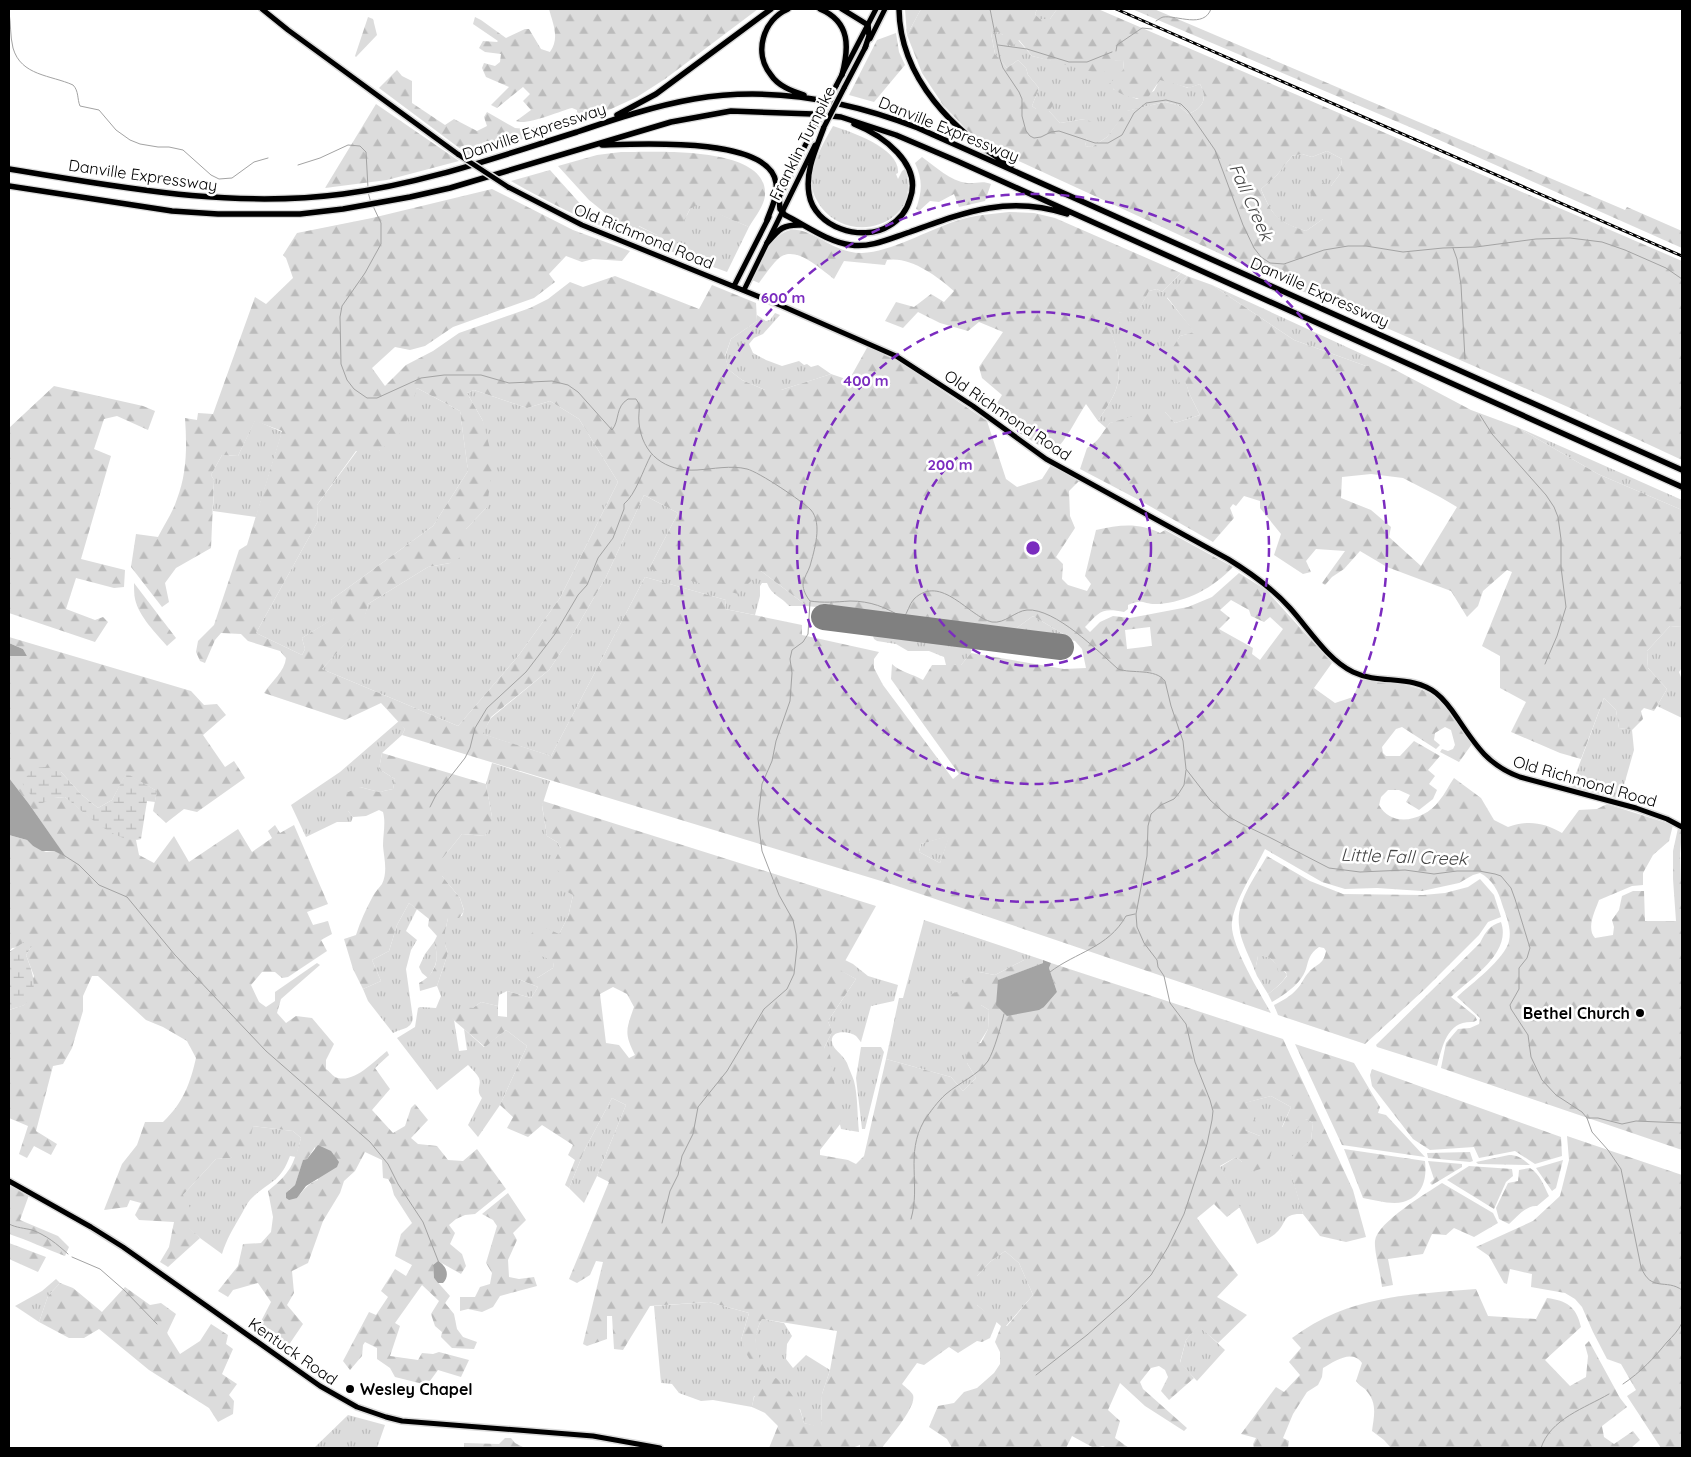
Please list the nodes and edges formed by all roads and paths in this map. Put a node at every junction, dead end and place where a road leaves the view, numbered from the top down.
1 (262, 9) edge
2 (771, 9) edge
3 (788, 9) edge
4 (820, 9) edge
5 (842, 9) edge
6 (876, 9) edge
7 (885, 9) edge
8 (899, 9) edge
9 (868, 25) junction
10 (865, 48) junction
11 (842, 75) junction
12 (818, 100) junction
13 (828, 115) junction
14 (590, 127) junction
15 (824, 128) junction
16 (590, 146) junction
17 (9, 169) edge
18 (1037, 181) junction
19 (9, 186) edge
20 (779, 197) junction
21 (781, 212) junction
22 (767, 220) junction
23 (1092, 222) junction
24 (804, 225) junction
25 (767, 243) junction
26 (734, 286) junction
27 (744, 290) junction
28 (1682, 470) edge
29 (1682, 487) edge
30 (1682, 827) edge
31 (9, 1181) edge
32 (660, 1448) edge

1 - 26 main road, Old Richmond Road, bridge
2 - 14 highway
3 - 12 highway
4 - 11 highway
5 - 9 highway
6 - 9 main road, Franklin Turnpike
7 - 10 main road, Franklin Turnpike
8 - 18 highway
9 - 10 highway
9 - 11 main road, Franklin Turnpike
10 - 15 main road, Franklin Turnpike, bridge
11 - 20 main road, Franklin Turnpike, bridge
12 - 14 highway, Danville Expressway
12 - 18 highway, Danville Expressway
13 - 15 highway
13 - 16 highway, Danville Expressway
13 - 23 highway, Danville Expressway
14 - 17 highway, Danville Expressway
15 - 21 main road, Franklin Turnpike
16 - 19 highway, Danville Expressway
16 - 22 highway
18 - 28 highway, Danville Expressway
20 - 21 highway
20 - 22 main road, Franklin Turnpike
21 - 24 highway
21 - 25 main road, Franklin Turnpike
22 - 26 main road, Franklin Turnpike
23 - 24 highway
23 - 29 highway, Danville Expressway
24 - 25 highway
25 - 27 main road, Franklin Turnpike
26 - 27 main road, Old Richmond Road
27 - 30 main road, Old Richmond Road
31 - 32 main road, Kentuck Road

